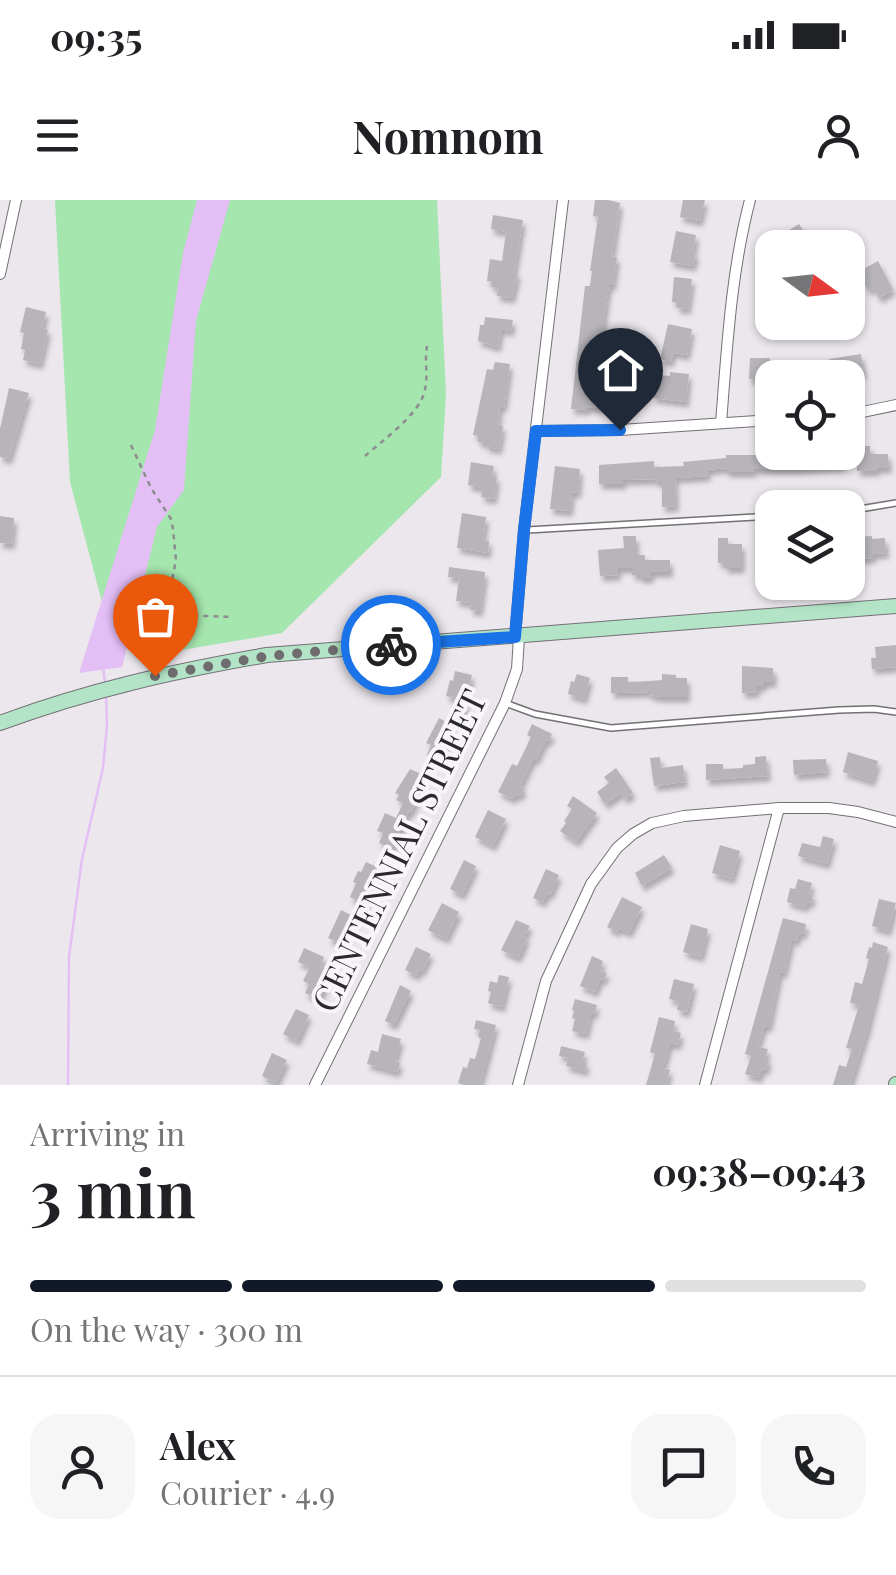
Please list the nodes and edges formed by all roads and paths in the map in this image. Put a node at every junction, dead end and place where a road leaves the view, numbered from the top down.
1 (16, 200) edge
2 (563, 200) edge
3 (750, 200) edge
4 (0, 274) edge
5 (427, 346) dead end
6 (896, 406) edge
7 (865, 412) edge
8 (755, 421) edge
9 (721, 423) junction
10 (536, 431) junction
11 (131, 445) dead end
12 (365, 456) dead end
13 (896, 503) edge
14 (865, 508) edge
15 (755, 517) edge
16 (524, 530) junction
17 (896, 606) edge
18 (232, 617) dead end
19 (517, 637) junction
20 (506, 703) junction
21 (896, 712) edge
22 (0, 723) edge
23 (779, 808) junction
24 (896, 822) edge
25 (315, 1085) edge
26 (518, 1085) edge
27 (705, 1085) edge

1 - 4 street
2 - 10 street, CENTENNIAL STREET
3 - 9 street
5 - 12 path
6 - 7 street
8 - 9 street
9 - 10 street
10 - 16 street, CENTENNIAL STREET
11 - 18 path
13 - 14 lane
15 - 16 lane
16 - 19 street, CENTENNIAL STREET
17 - 19 main road
19 - 20 street, CENTENNIAL STREET
19 - 22 main road
20 - 21 lane
20 - 25 street, CENTENNIAL STREET
23 - 24 street
23 - 26 street
23 - 27 street

